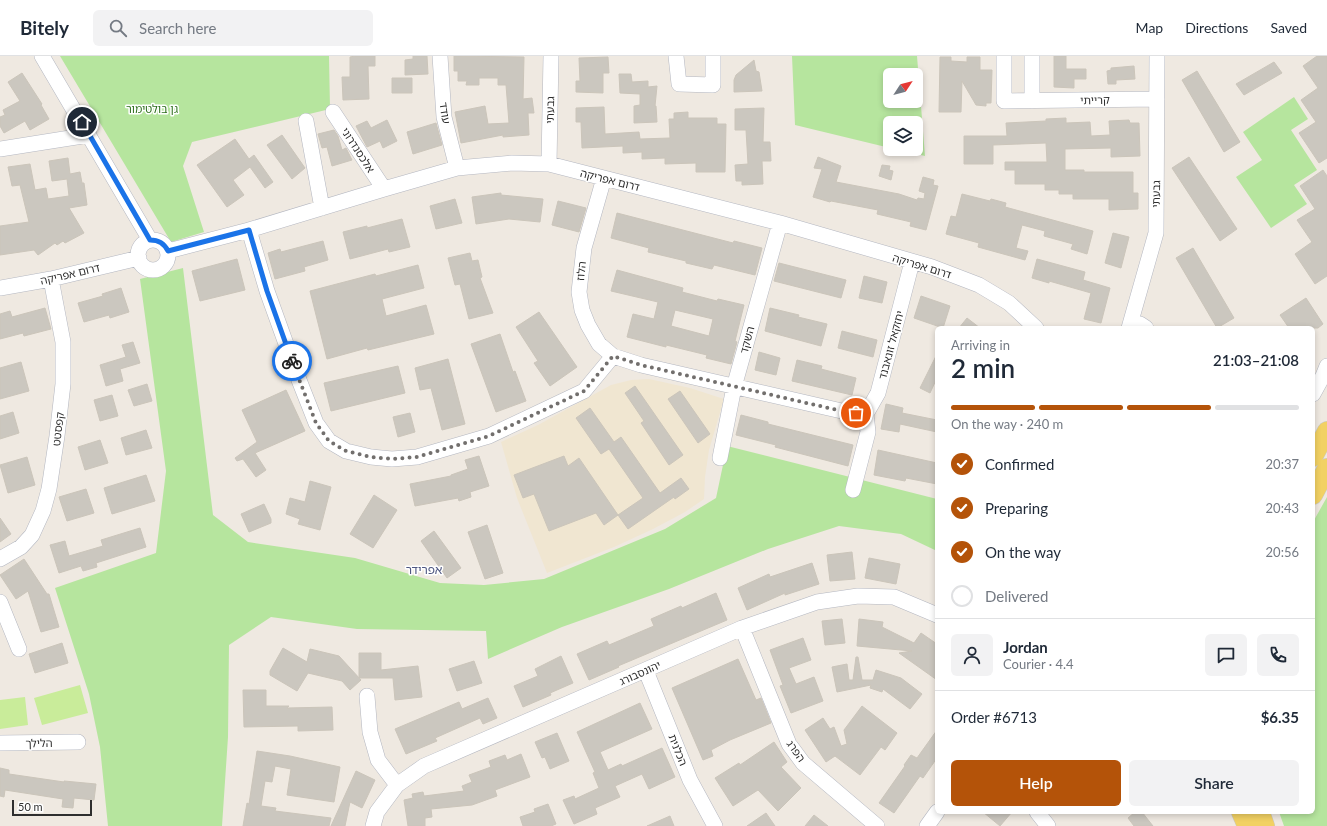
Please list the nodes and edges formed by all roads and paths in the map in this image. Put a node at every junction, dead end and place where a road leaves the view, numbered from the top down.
1 (42, 56) edge
2 (440, 56) edge
3 (551, 56) edge
4 (676, 56) edge
5 (713, 56) edge
6 (1004, 56) edge
7 (1032, 56) edge
8 (1157, 56) edge
9 (1157, 99) junction
10 (1032, 101) junction
11 (333, 112) dead end
12 (306, 121) dead end
13 (89, 135) junction
14 (0, 149) edge
15 (549, 164) junction
16 (457, 168) junction
17 (604, 178) junction
18 (384, 189) junction
19 (322, 208) junction
20 (780, 223) junction
21 (249, 230) junction
22 (150, 240) junction
23 (168, 251) junction
24 (139, 258) junction
25 (912, 262) junction
26 (51, 279) junction
27 (0, 288) edge
28 (1034, 326) edge
29 (1130, 326) edge
30 (1143, 326) edge
31 (613, 356) junction
32 (1327, 366) edge
33 (734, 387) junction
34 (1315, 390) edge
35 (866, 414) junction
36 (1327, 431) edge
37 (1315, 453) edge
38 (720, 458) dead end
39 (1327, 468) edge
40 (853, 490) dead end
41 (1315, 491) edge
42 (0, 559) edge
43 (0, 602) edge
44 (935, 614) edge
45 (742, 628) junction
46 (19, 649) dead end
47 (646, 671) junction
48 (367, 696) dead end
49 (78, 742) dead end
50 (0, 743) edge
51 (397, 785) junction
52 (936, 814) edge
53 (1039, 814) edge
54 (1242, 814) edge
55 (1261, 814) edge
56 (373, 826) edge
57 (715, 826) edge
58 (877, 826) edge
59 (927, 826) edge
60 (1048, 826) edge
61 (1247, 826) edge
62 (1265, 826) edge

1 - 13 street
2 - 16 street, עודד
3 - 15 street, גבעתי
4 - 5 street
6 - 10 street, קרייתי
7 - 10 street
8 - 9 street, גבעתי
9 - 10 street, קרייתי
9 - 29 street, גבעתי
11 - 18 street, אלכסנדרוני
12 - 19 street
13 - 14 street
13 - 22 street
15 - 16 street, דרום אפריקה
15 - 17 street, דרום אפריקה
16 - 18 street, דרום אפריקה
17 - 20 street, דרום אפריקה
17 - 31 street, הלוז
18 - 19 street, דרום אפריקה
19 - 21 street, דרום אפריקה
20 - 25 street, דרום אפריקה
20 - 33 street, השקד
21 - 23 street, דרום אפריקה
21 - 31 street
22 - 23 street
22 - 24 street
23 - 24 street
24 - 26 street, דרום אפריקה
25 - 28 street, דרום אפריקה
25 - 35 street, יחזקאל זונאבנד
26 - 27 street, דרום אפריקה
26 - 42 street, קפסטט
29 - 30 street
31 - 33 street
32 - 34 street
33 - 35 street
33 - 38 street, השקד
35 - 40 street
36 - 37 main road
39 - 41 main road
43 - 46 street
44 - 45 street, יהונסבורג
45 - 47 street, יהונסבורג
45 - 58 street, הפרג
47 - 51 street, יהונסבורג
47 - 57 street, הכלנית
48 - 51 street
49 - 50 street, הלילך
51 - 56 street, יהונסבורג
52 - 59 street
53 - 60 street
54 - 61 main road
55 - 62 main road

